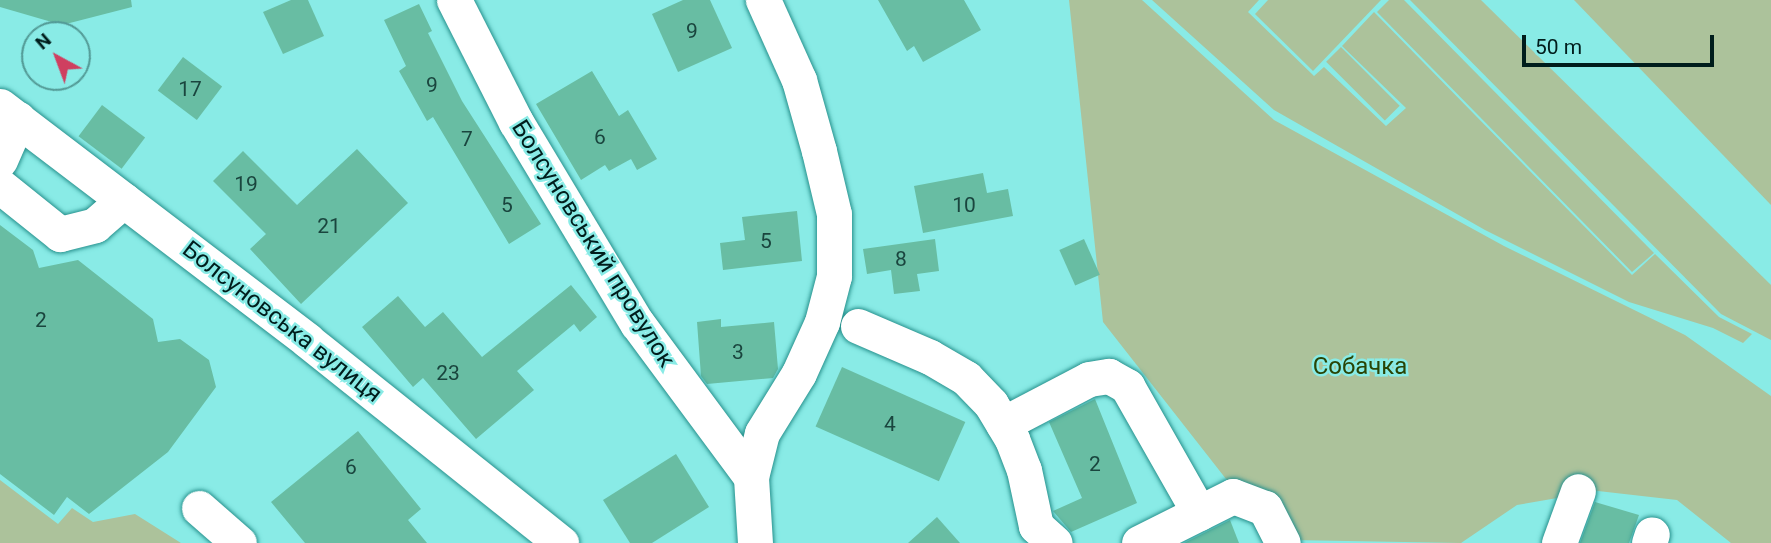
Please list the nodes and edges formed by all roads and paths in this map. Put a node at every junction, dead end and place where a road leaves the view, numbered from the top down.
1 (454, 0) edge
2 (763, 0) edge
3 (9, 112) edge
4 (0, 160) edge
5 (0, 187) edge
6 (124, 200) junction
7 (858, 326) dead end
8 (1003, 424) junction
9 (751, 477) junction
10 (1578, 491) dead end
11 (199, 508) dead end
12 (1199, 513) junction
13 (239, 543) edge
14 (561, 543) edge
15 (755, 543) edge
16 (1055, 543) edge
17 (1139, 543) edge
18 (1283, 543) edge
19 (1559, 543) edge

1 - 9 street, Болсуновський провулок
2 - 9 street
3 - 4 street
3 - 6 street, Болсуновська вулиця
5 - 6 street
6 - 14 street, Болсуновська вулиця
7 - 8 street
8 - 12 street
8 - 16 street
9 - 15 street
10 - 19 street
11 - 13 street
12 - 17 street
12 - 18 street

